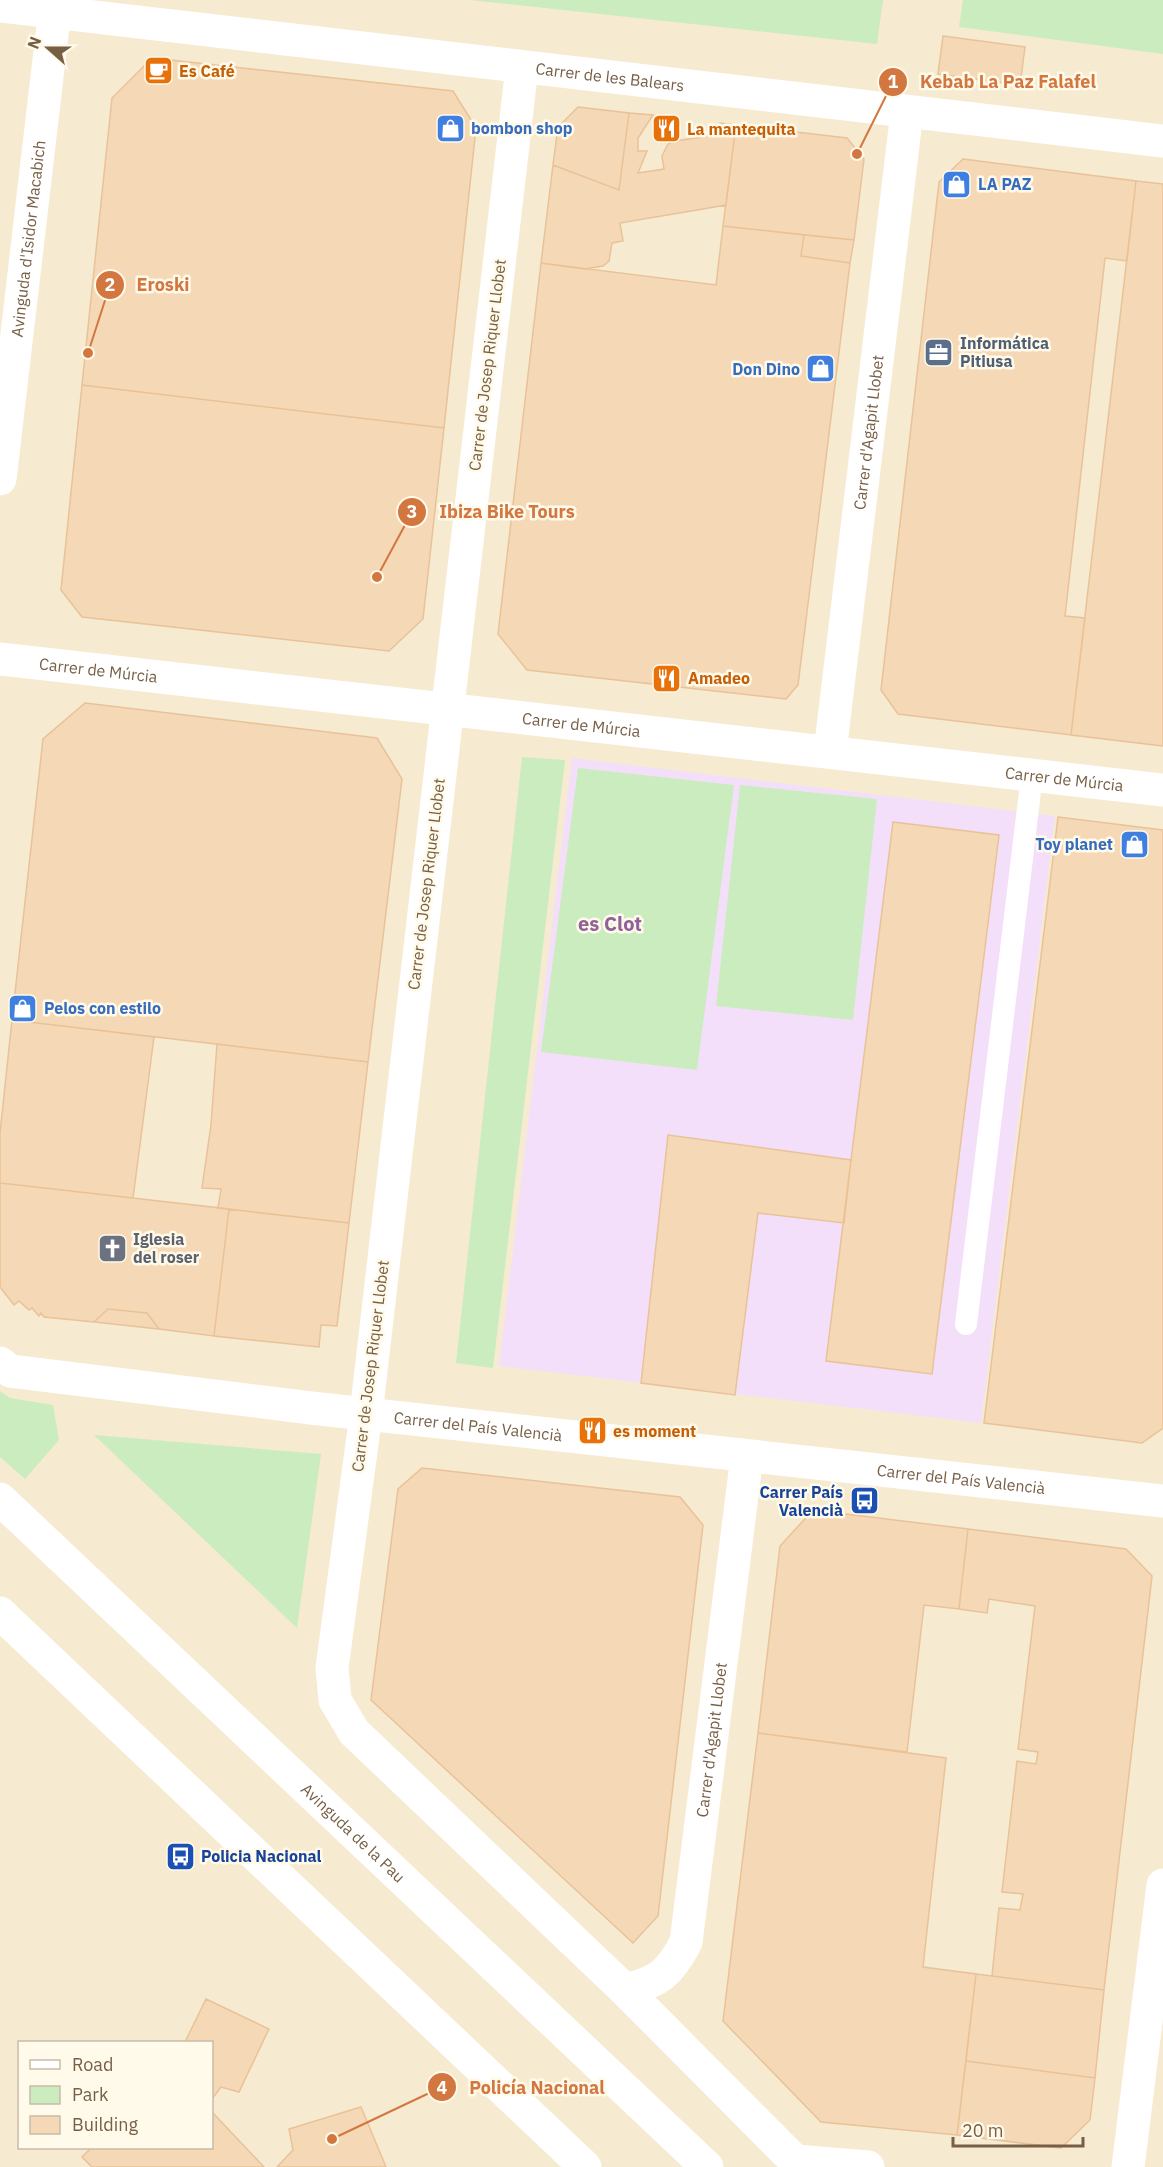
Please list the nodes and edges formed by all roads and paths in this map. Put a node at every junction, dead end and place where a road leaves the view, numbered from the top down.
1 (0, 6) edge
2 (56, 6) edge
3 (522, 67) junction
4 (907, 111) junction
5 (1163, 141) edge
6 (0, 479) edge
7 (0, 659) edge
8 (447, 710) junction
9 (830, 752) junction
10 (1032, 775) junction
11 (1163, 790) edge
12 (966, 1324) dead end
13 (5, 1367) edge
14 (366, 1414) junction
15 (747, 1456) junction
16 (0, 1499) edge
17 (1163, 1501) edge
18 (0, 1613) edge
19 (1163, 1885) edge
20 (625, 1989) junction
21 (798, 2164) edge
22 (585, 2167) edge
23 (707, 2167) edge
24 (868, 2167) edge
25 (1128, 2167) edge

1 - 2 street, Carrer de les Balears
2 - 3 street, Carrer de les Balears
2 - 6 street, Avinguda d'Isidor Macabich
3 - 4 street, Carrer de les Balears
3 - 8 street, Carrer de Josep Riquer Llobet
4 - 5 street, Carrer de les Balears
4 - 9 street, Carrer d'Agapit Llobet
7 - 8 street, Carrer de Múrcia
8 - 9 street, Carrer de Múrcia
8 - 14 street, Carrer de Josep Riquer Llobet
9 - 10 street, Carrer de Múrcia
10 - 11 street, Carrer de Múrcia
10 - 12 lane
13 - 14 street, Carrer del País Valencià
14 - 15 street, Carrer del País Valencià
14 - 20 street, Carrer de Josep Riquer Llobet
15 - 17 street, Carrer del País Valencià
15 - 20 street, Carrer d'Agapit Llobet
16 - 23 street, Avinguda de la Pau
18 - 22 street
19 - 25 street
20 - 21 street
21 - 24 street

